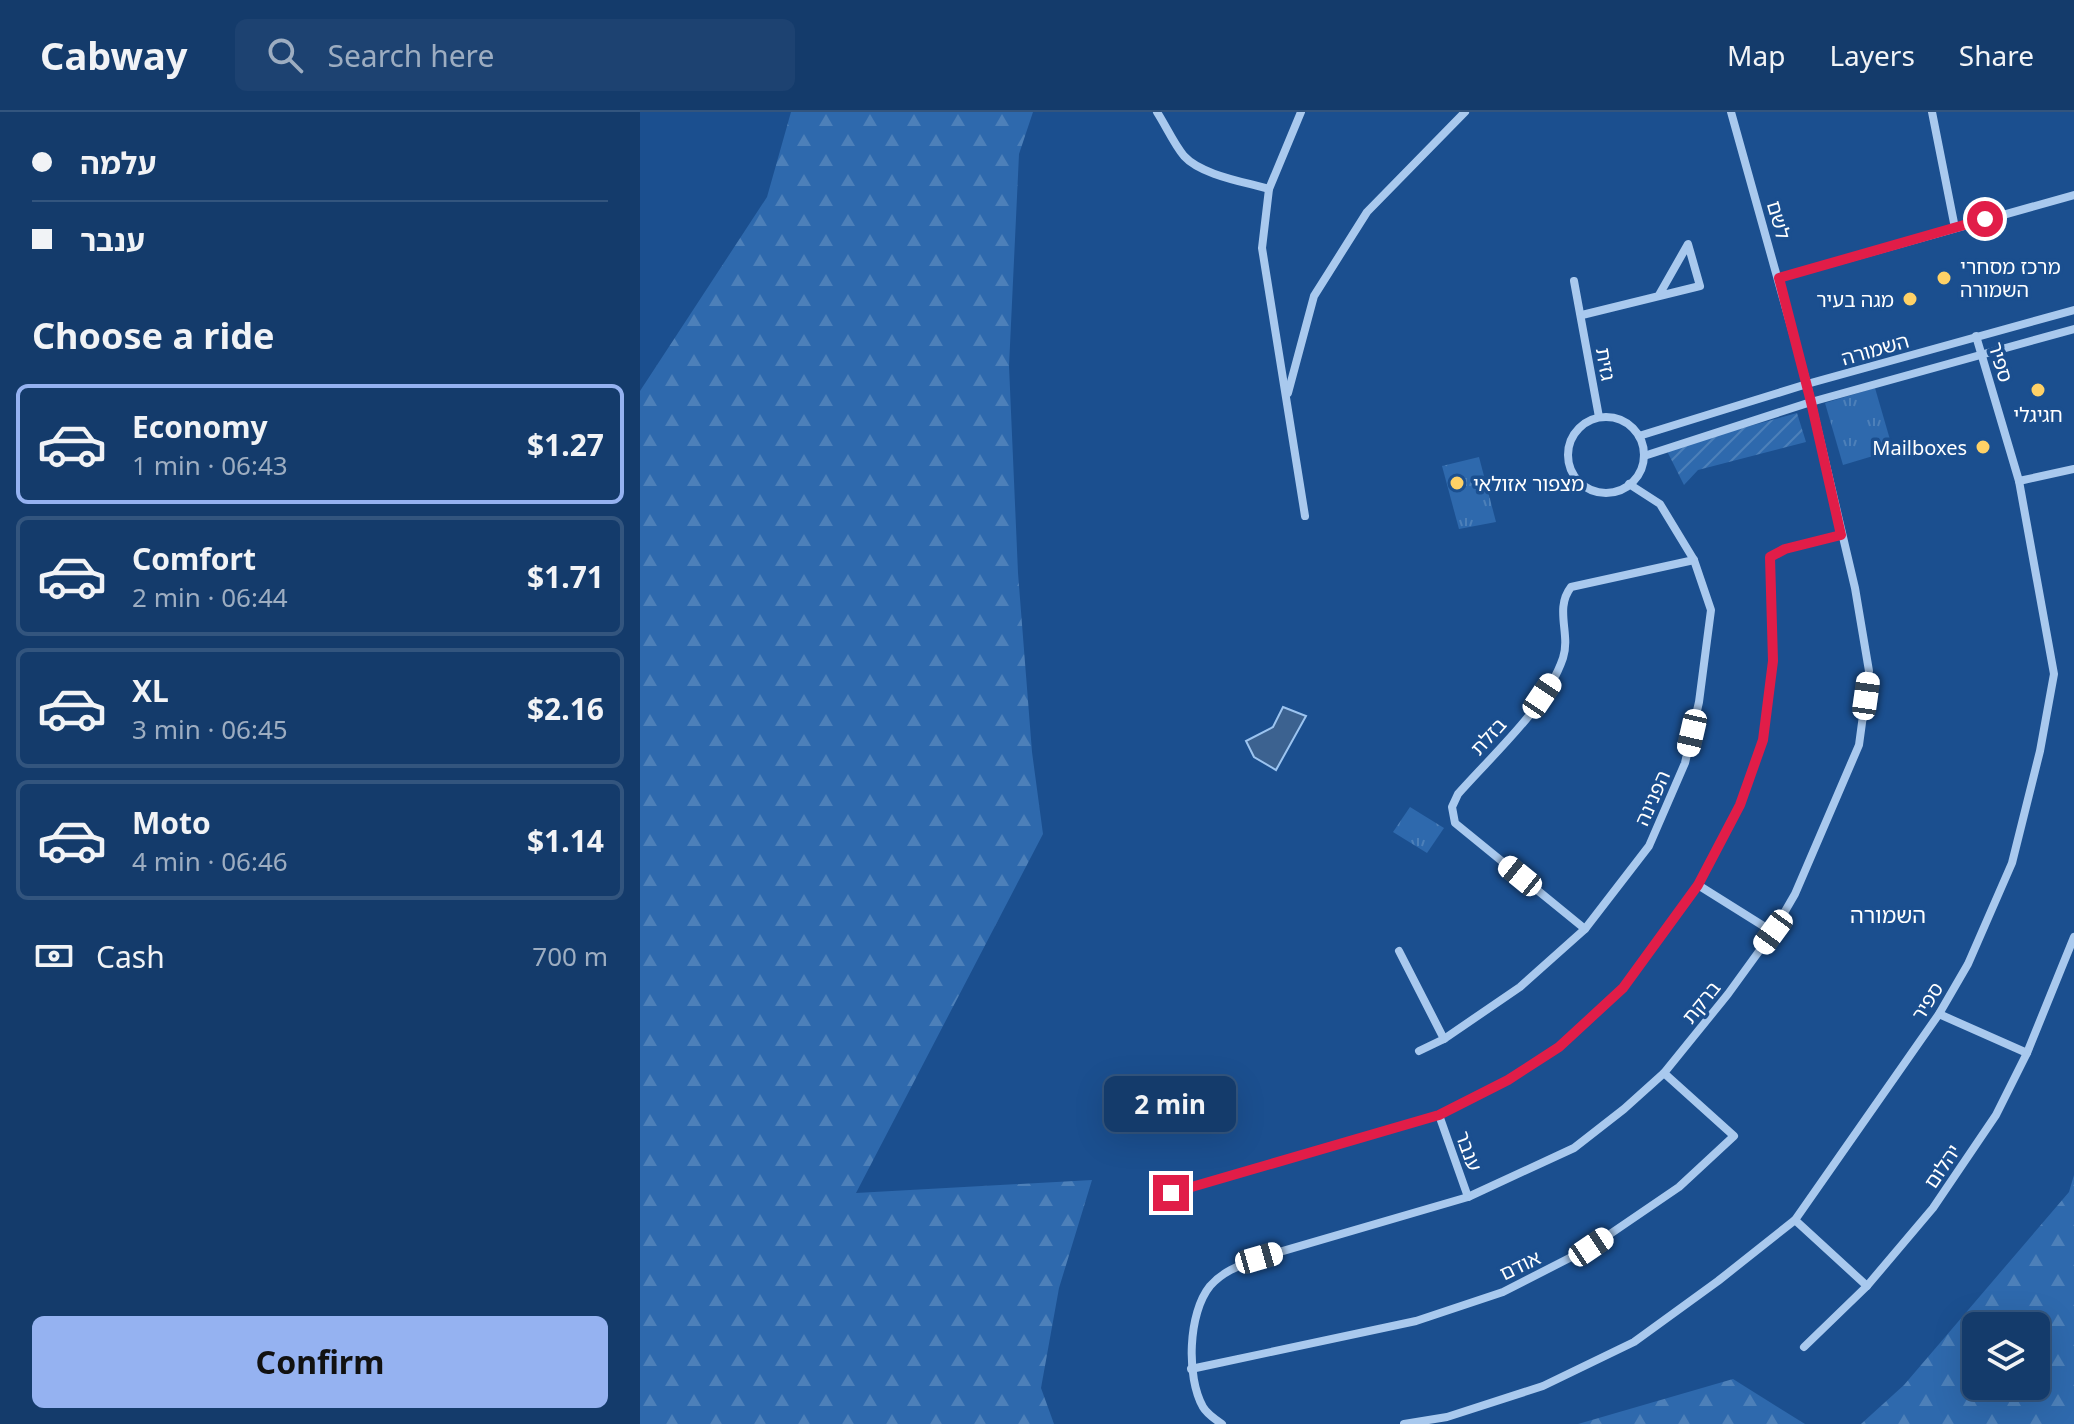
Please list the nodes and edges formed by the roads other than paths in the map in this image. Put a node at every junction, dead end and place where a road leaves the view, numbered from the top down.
1 (1157, 112) edge
2 (1301, 112) edge
3 (1465, 112) edge
4 (1731, 112) edge
5 (1932, 112) edge
6 (1269, 189) junction
7 (2074, 195) edge
8 (1955, 228) junction
9 (1782, 277) junction
10 (1574, 281) dead end
11 (1659, 295) junction
12 (2074, 310) edge
13 (1582, 315) junction
14 (2074, 329) edge
15 (1976, 336) junction
16 (1982, 354) junction
17 (1807, 384) junction
18 (1287, 398) junction
19 (1811, 402) junction
20 (1599, 417) junction
21 (1639, 436) junction
22 (1644, 456) junction
23 (2074, 469) edge
24 (2019, 481) junction
25 (1629, 484) junction
26 (1305, 516) dead end
27 (1841, 535) junction
28 (1694, 560) junction
29 (1698, 885) junction
30 (1585, 929) junction
31 (1773, 932) junction
32 (2074, 937) edge
33 (1399, 951) dead end
34 (1939, 1014) junction
35 (1444, 1039) junction
36 (1419, 1051) dead end
37 (2027, 1053) junction
38 (1664, 1073) junction
39 (1439, 1115) junction
40 (1171, 1193) dead end
41 (1468, 1197) junction
42 (1795, 1220) junction
43 (1867, 1286) junction
44 (1804, 1347) dead end
45 (1191, 1369) junction
46 (1222, 1424) edge
47 (1404, 1424) edge

1 - 6 street
2 - 6 street
3 - 18 street
4 - 9 street, לשם
5 - 8 street
6 - 18 street
7 - 8 street
8 - 9 street
9 - 17 street
10 - 13 street, גזית
11 - 11 street
11 - 13 street
12 - 15 street, השמורה
13 - 20 street, גזית
14 - 16 street, השמורה
15 - 16 street, ספיר
15 - 17 street, השמורה
16 - 19 street, השמורה
16 - 24 street, ספיר
17 - 19 street, ברקת
17 - 21 street, השמורה
18 - 26 street
19 - 22 street, השמורה
19 - 27 street, ברקת
20 - 21 street
20 - 25 street
21 - 22 street
22 - 25 street
23 - 24 street
24 - 34 street, ספיר
25 - 28 street, הפנינה
27 - 29 street, ענבר
27 - 31 street, ברקת
28 - 30 street, הפנינה
28 - 30 street, בזלת
29 - 31 street
29 - 39 street, ענבר
30 - 35 street, הפנינה
31 - 38 street, ברקת
32 - 37 street, יהלום
33 - 35 street
34 - 37 street
34 - 42 street, ספיר
35 - 36 street, הפנינה
37 - 43 street, יהלום
38 - 41 street, ברקת
38 - 45 street, אודם
39 - 40 street, ענבר
39 - 41 street, ענבר
41 - 45 street, ברקת
42 - 43 street
42 - 47 street, ספיר
43 - 44 street, יהלום
45 - 46 street

